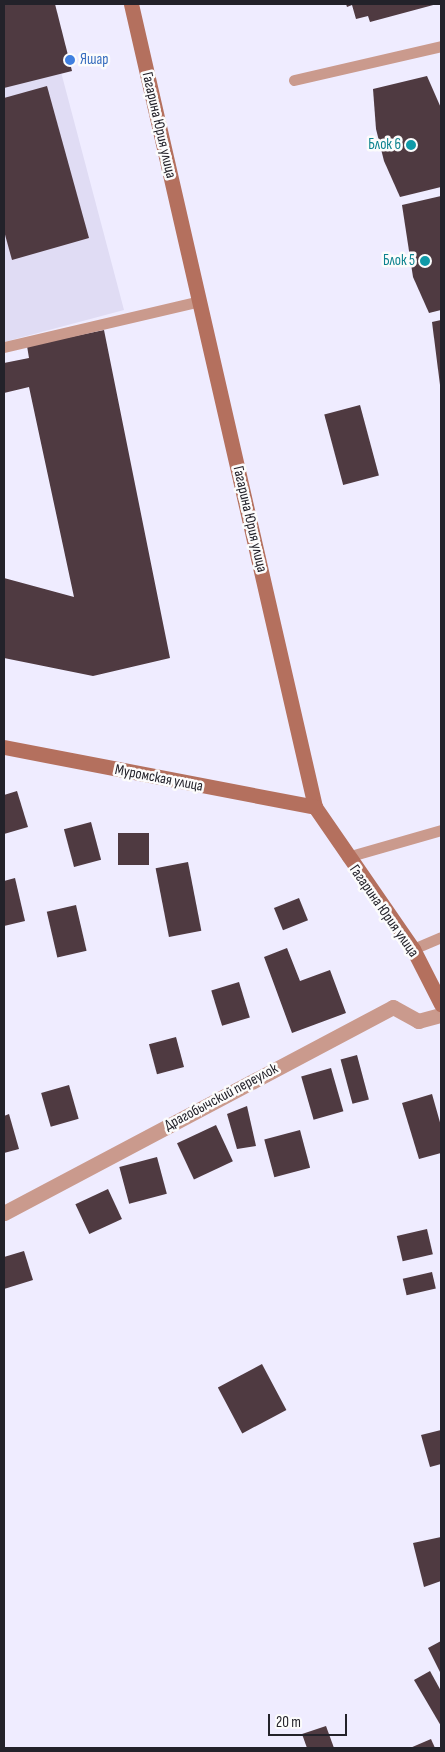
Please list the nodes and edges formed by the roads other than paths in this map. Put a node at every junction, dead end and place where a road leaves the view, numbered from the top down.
1 (130, 4) edge
2 (441, 46) edge
3 (294, 80) dead end
4 (200, 301) junction
5 (4, 347) edge
6 (4, 748) edge
7 (315, 807) junction
8 (441, 830) edge
9 (347, 857) junction
10 (441, 937) edge
11 (413, 949) junction
12 (441, 1004) edge
13 (441, 1015) edge
14 (4, 1213) edge

1 - 4 main road, Гагарина Юрия улица
2 - 3 lane
4 - 5 lane
4 - 7 main road, Гагарина Юрия улица
6 - 7 main road, Муромская улица
7 - 9 main road, Гагарина Юрия улица
8 - 9 lane
9 - 11 main road, Гагарина Юрия улица
10 - 11 lane
11 - 12 main road, Гагарина Юрия улица
13 - 14 street, Драгобычский переулок

